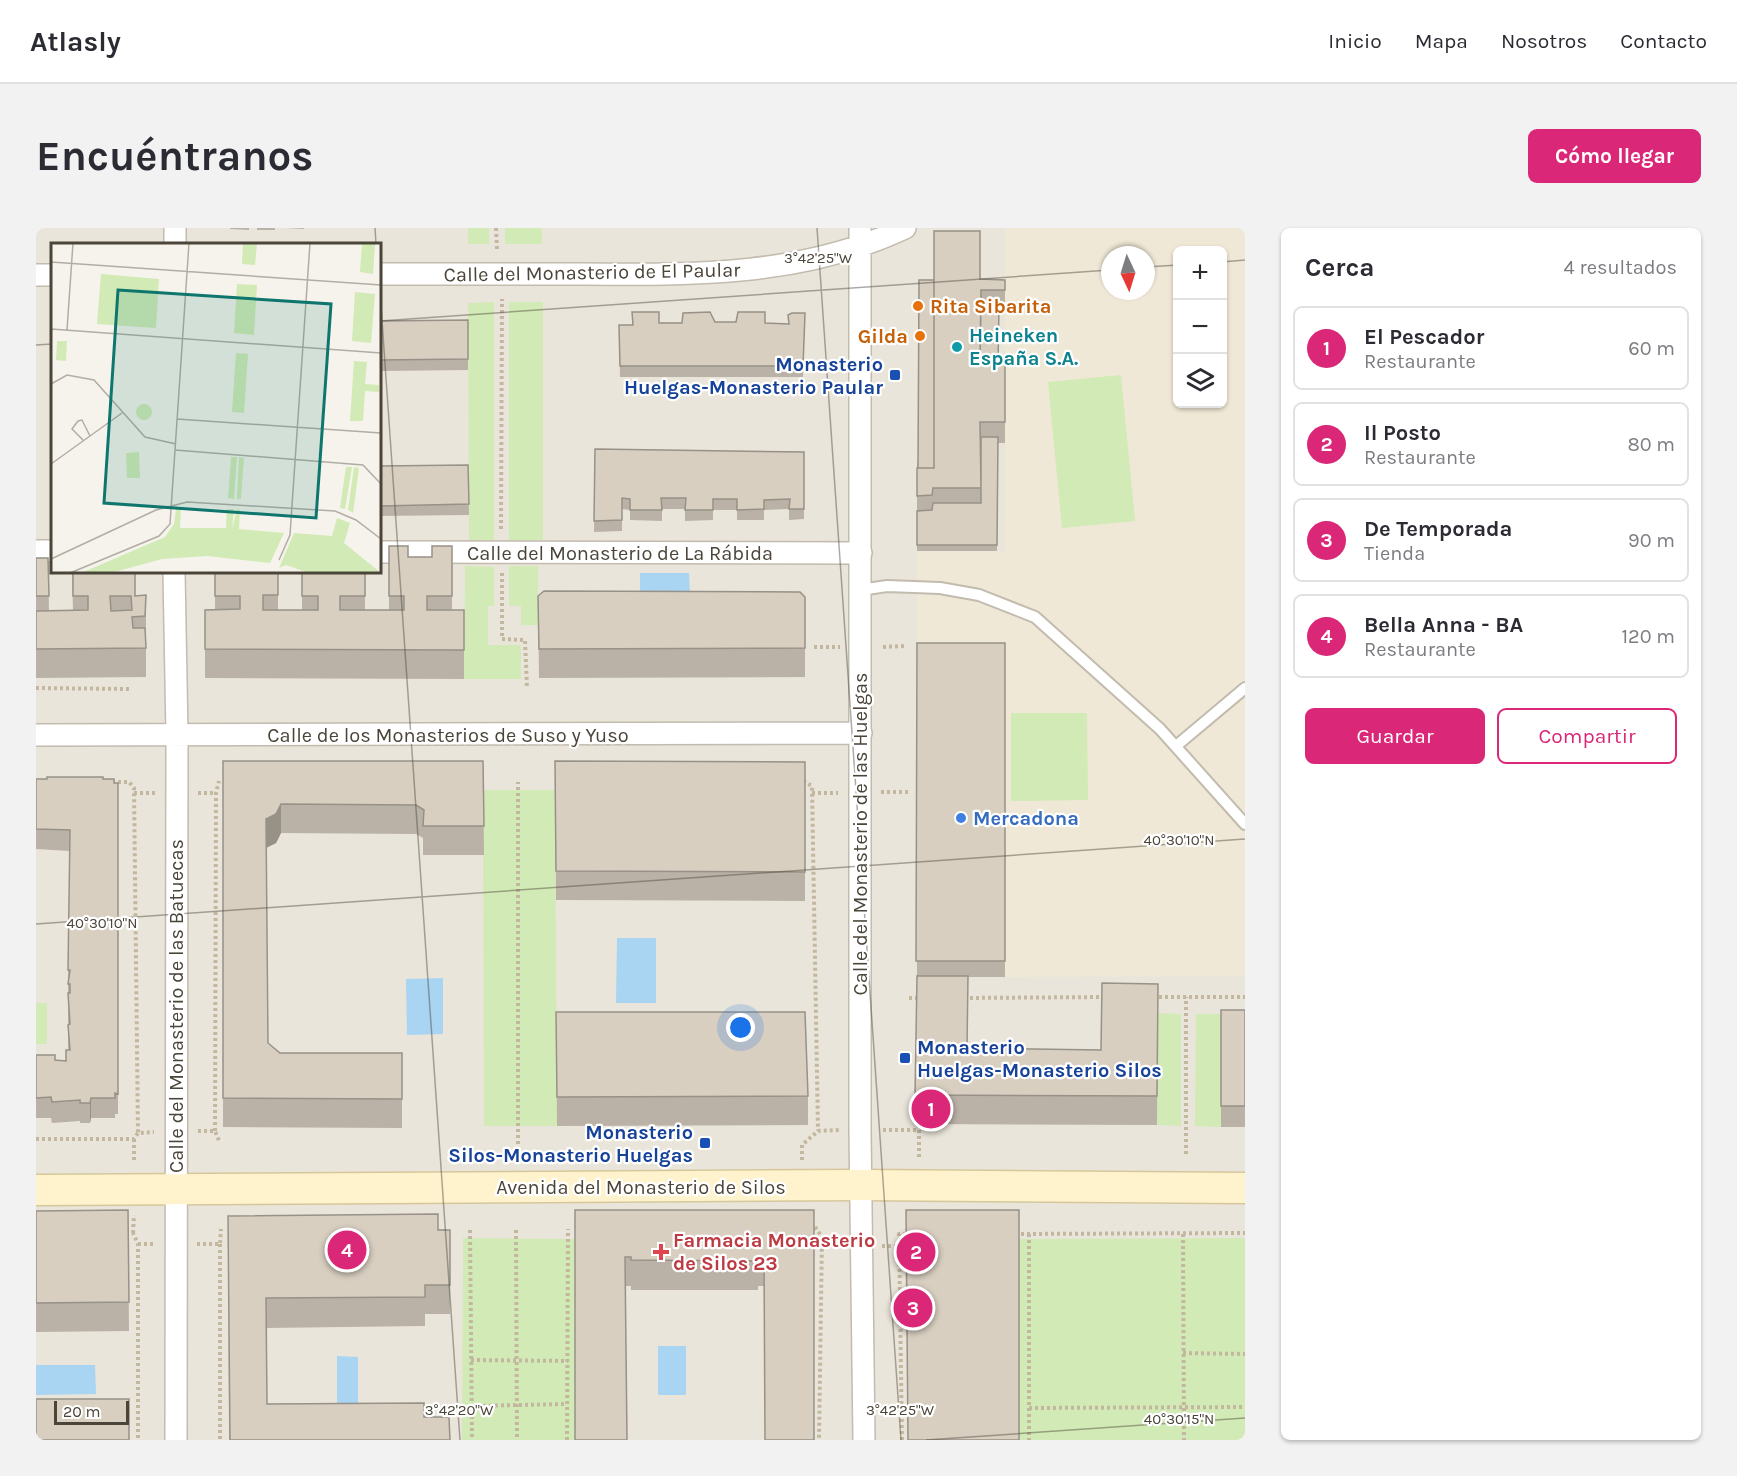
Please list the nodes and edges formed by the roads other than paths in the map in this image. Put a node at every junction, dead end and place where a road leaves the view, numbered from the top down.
1 (905, 228) edge
2 (860, 238) edge
3 (381, 274) edge
4 (36, 550) edge
5 (51, 551) edge
6 (381, 552) edge
7 (861, 553) junction
8 (174, 573) edge
9 (860, 590) junction
10 (1245, 688) edge
11 (861, 733) junction
12 (36, 735) edge
13 (177, 735) junction
14 (1176, 746) junction
15 (1245, 824) edge
16 (861, 1185) junction
17 (1245, 1188) edge
18 (36, 1190) edge
19 (176, 1190) junction
20 (176, 1440) edge
21 (864, 1440) edge

1 - 2 street, Calle del Monasterio de El Paular
2 - 3 street, Calle del Monasterio de El Paular
2 - 7 street, Calle del Monasterio de las Huelgas
4 - 5 street
6 - 7 street, Calle del Monasterio de La Rábida
7 - 9 street, Calle del Monasterio de las Huelgas
8 - 13 street, Calle del Monasterio de las Batuecas
9 - 11 street, Calle del Monasterio de las Huelgas
9 - 14 lane
10 - 14 lane
11 - 13 street, Calle de los Monasterios de Suso y Yuso
11 - 16 street, Calle del Monasterio de las Huelgas
12 - 13 street, Calle de los Monasterios de Suso y Yuso
13 - 19 street, Calle del Monasterio de las Batuecas
14 - 15 lane
16 - 17 street, Avenida del Monasterio de Silos
16 - 19 street, Avenida del Monasterio de Silos
16 - 21 street, Calle del Monasterio de las Huelgas
18 - 19 street, Avenida del Monasterio de Silos
19 - 20 street, Calle del Monasterio de las Batuecas

